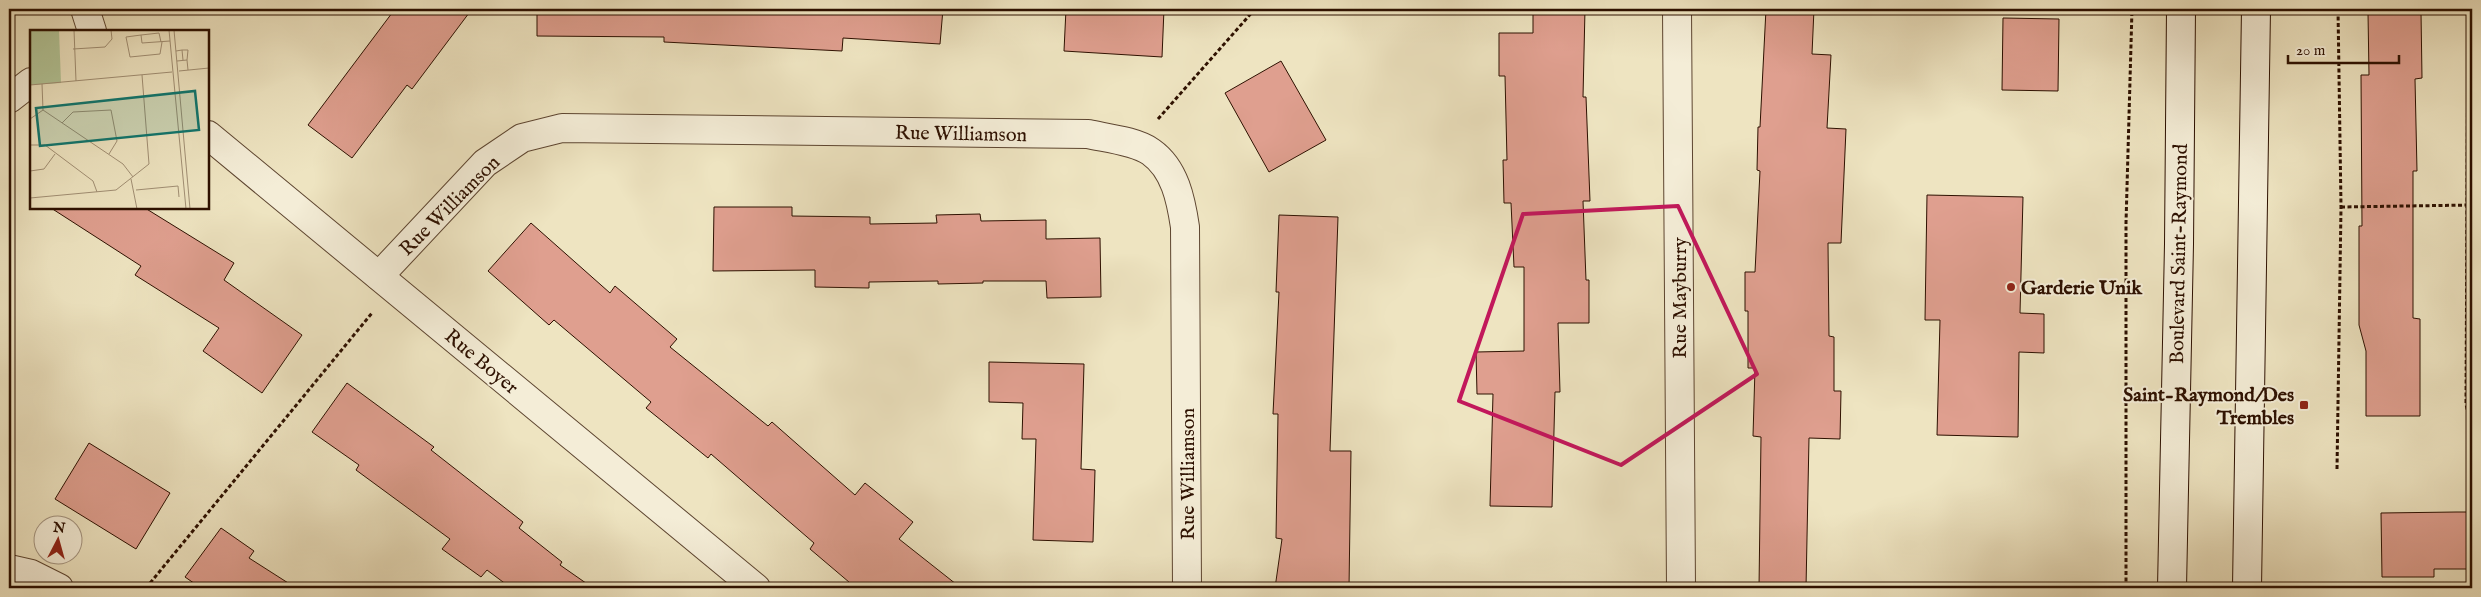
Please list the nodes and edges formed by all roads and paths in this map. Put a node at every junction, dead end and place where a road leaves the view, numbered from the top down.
1 (85, 9) edge
2 (1255, 9) edge
3 (1678, 9) edge
4 (2132, 9) edge
5 (2181, 9) edge
6 (2256, 9) edge
7 (2338, 9) edge
8 (2387, 9) edge
9 (2469, 9) edge
10 (92, 30) edge
11 (2470, 31) edge
12 (30, 83) edge
13 (9, 99) edge
14 (209, 136) edge
15 (1135, 146) junction
16 (2467, 205) junction
17 (2472, 205) edge
18 (2341, 207) junction
19 (386, 282) junction
20 (2472, 434) edge
21 (2336, 469) dead end
22 (9, 569) edge
23 (59, 588) edge
24 (146, 588) edge
25 (756, 588) edge
26 (1187, 588) edge
27 (1681, 588) edge
28 (2126, 588) edge
29 (2172, 588) edge
30 (2246, 588) edge

1 - 10 street
2 - 15 path
3 - 27 street, Rue Mayburry
4 - 28 path
5 - 29 street, Boulevard Saint-Raymond
6 - 30 street
7 - 18 path
8 - 9 path
9 - 11 path
11 - 16 path
12 - 13 street
14 - 19 street, Rue Boyer
15 - 19 street, Rue Williamson
15 - 26 street, Rue Williamson
16 - 17 path
16 - 18 path
16 - 20 path
18 - 21 path
19 - 24 path
19 - 25 street, Rue Boyer
22 - 23 street

